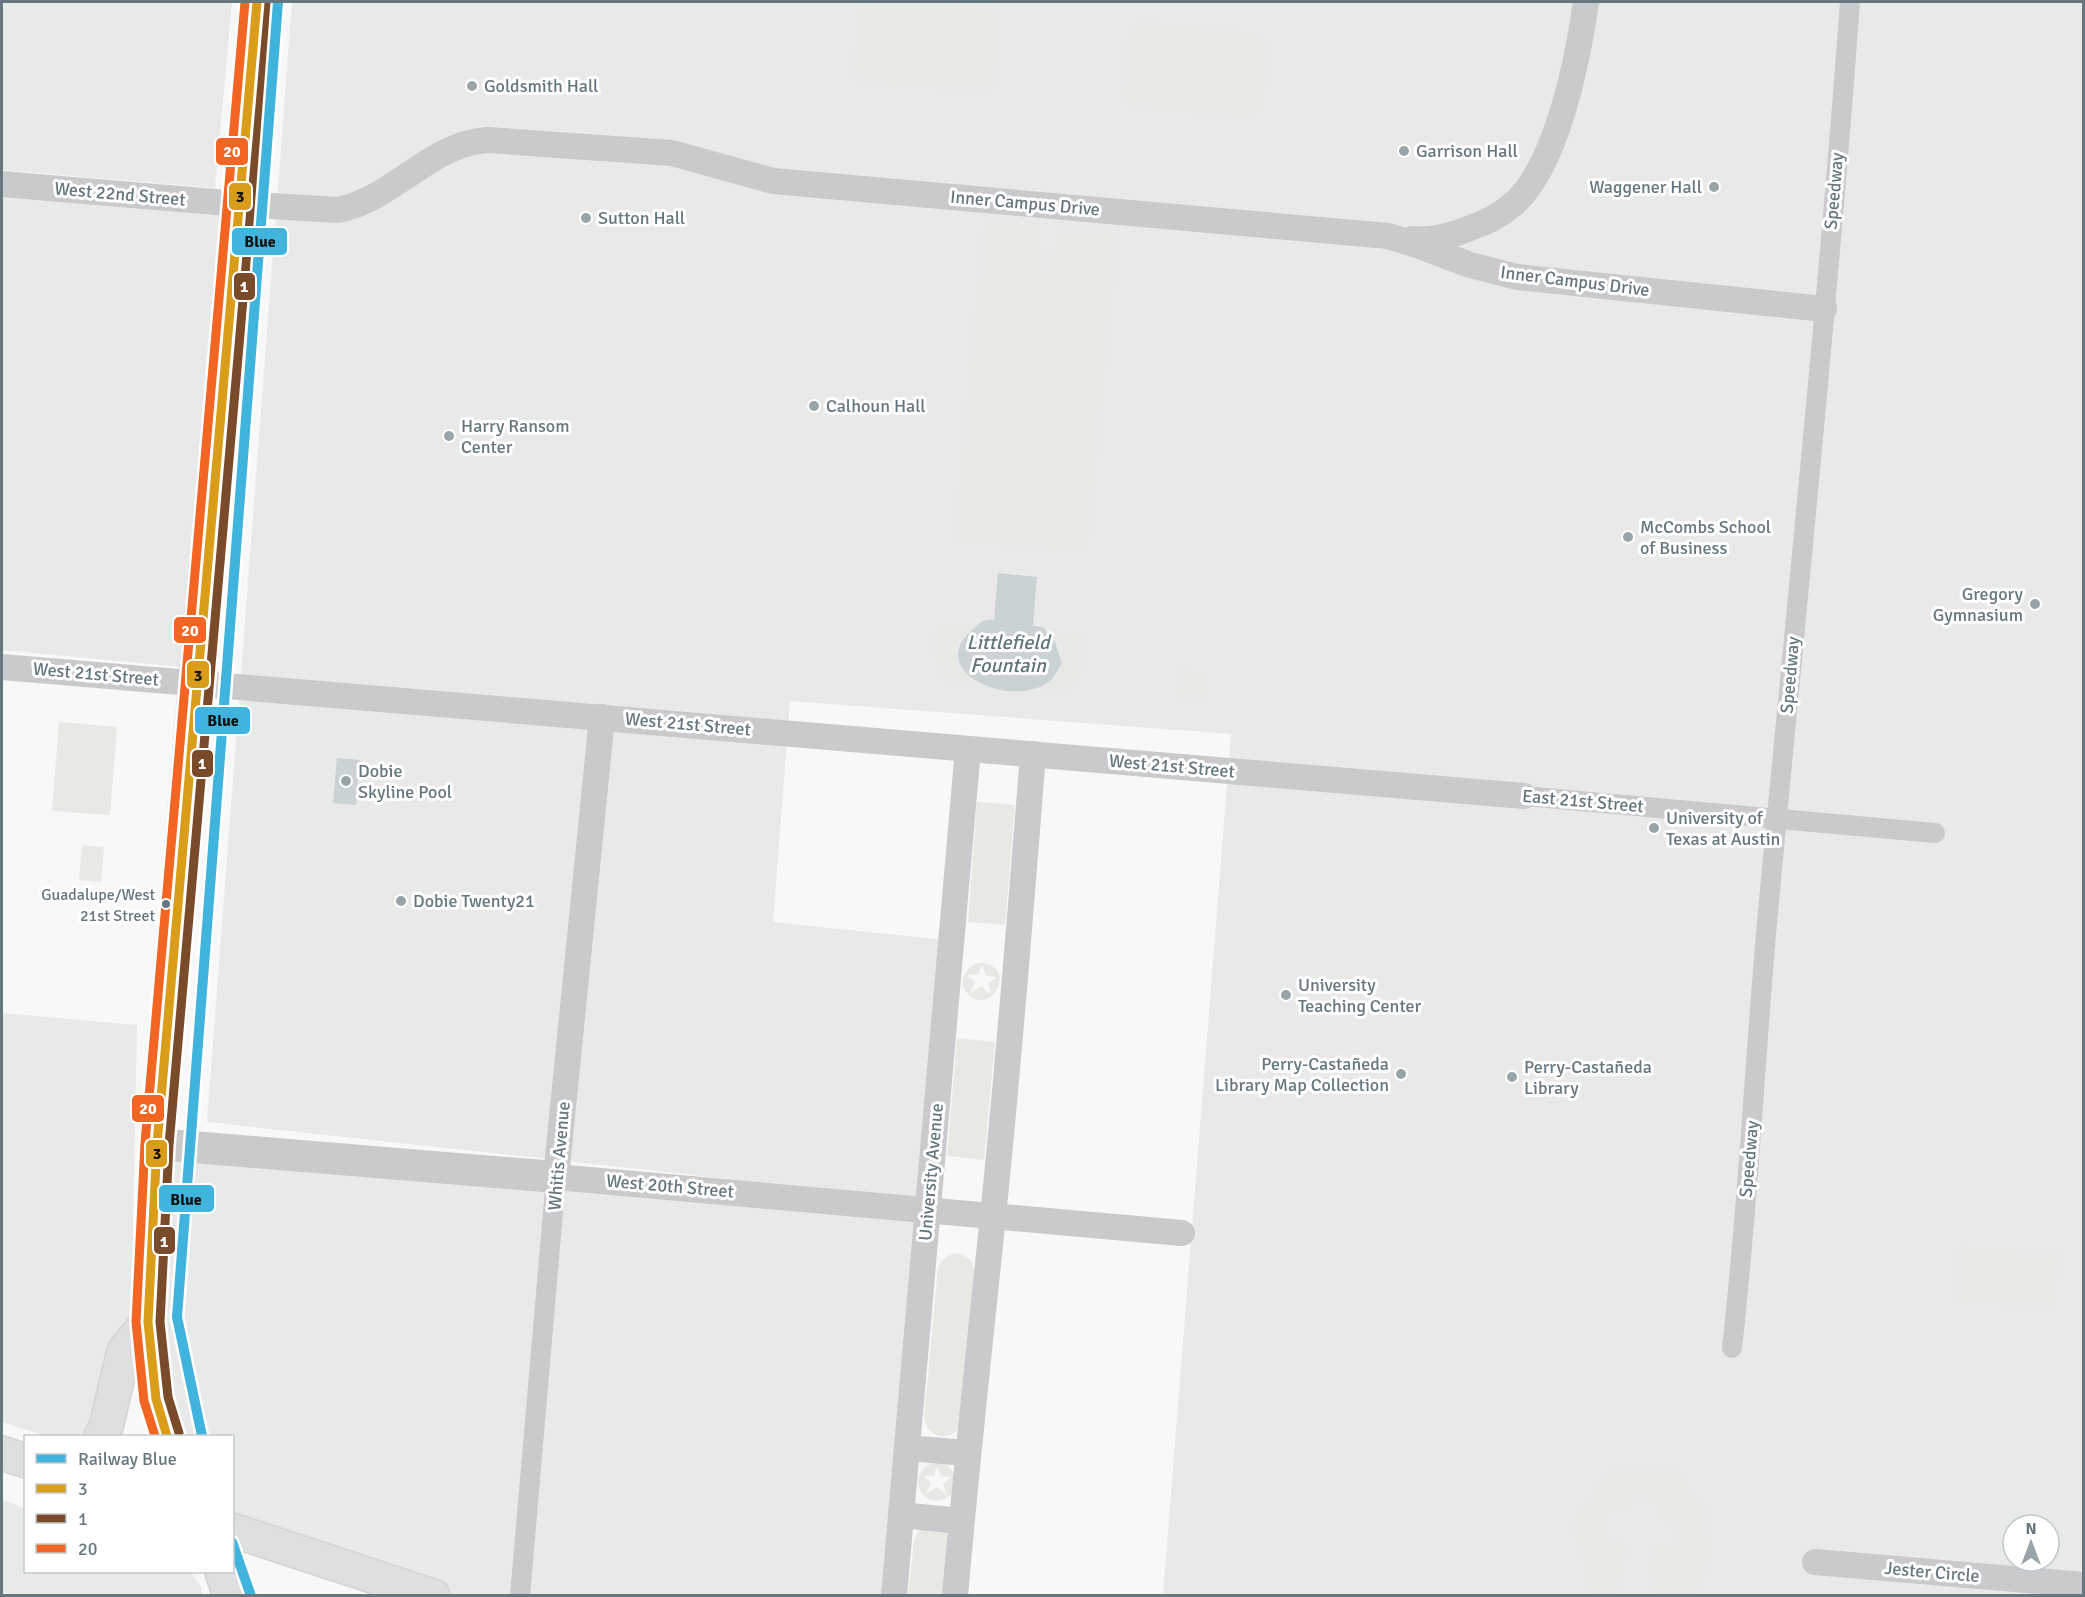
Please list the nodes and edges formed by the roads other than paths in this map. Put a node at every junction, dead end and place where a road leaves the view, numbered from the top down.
1 (257, 2) edge
2 (1586, 2) edge
3 (1850, 2) edge
4 (2, 184) edge
5 (239, 204) junction
6 (1388, 236) junction
7 (1824, 309) junction
8 (2, 667) edge
9 (196, 682) junction
10 (602, 717) junction
11 (968, 749) junction
12 (1033, 754) junction
13 (1375, 784) joint
14 (1524, 796) joint
15 (1777, 818) junction
16 (1935, 833) dead end
17 (158, 1144) junction
18 (556, 1176) junction
19 (927, 1210) junction
20 (993, 1217) junction
21 (1182, 1233) dead end
22 (148, 1322) junction
23 (1732, 1348) dead end
24 (102, 1435) edge
25 (166, 1435) edge
26 (907, 1448) junction
27 (2, 1453) edge
28 (967, 1453) junction
29 (24, 1460) edge
30 (901, 1515) junction
31 (961, 1521) junction
32 (234, 1531) edge
33 (1815, 1562) dead end
34 (222, 1573) edge
35 (2084, 1586) edge
36 (2044, 1589) edge
37 (230, 1596) edge
38 (433, 1596) edge
39 (520, 1596) edge
40 (894, 1596) edge
41 (955, 1596) edge

1 - 5 main road
2 - 6 street
3 - 7 street, Speedway
4 - 5 street, West 22nd Street
5 - 6 street, Inner Campus Drive
5 - 9 main road
6 - 7 street, Inner Campus Drive
7 - 15 street, Speedway
8 - 9 street, West 21st Street
9 - 10 street, West 21st Street
9 - 17 main road
10 - 11 street, West 21st Street
10 - 18 street, Whitis Avenue
11 - 12 street, West 21st Street
11 - 19 street, University Avenue
12 - 13 street, West 21st Street
12 - 20 street
13 - 14 street, East 21st Street
14 - 15 street, East 21st Street
15 - 16 street, East 21st Street
15 - 23 street, Speedway
17 - 18 street, West 20th Street
17 - 22 main road
18 - 19 street, West 20th Street
18 - 39 street, Whitis Avenue
19 - 20 street, West 20th Street
19 - 26 street, University Avenue
20 - 21 street, West 20th Street
20 - 28 street
22 - 24 main road
22 - 25 main road
26 - 28 street
26 - 30 street, University Avenue
27 - 29 main road
28 - 31 street
30 - 31 street
30 - 40 street, University Avenue
31 - 41 street
32 - 38 main road
33 - 36 street, Jester Circle
34 - 37 main road
35 - 36 street, Jester Circle

